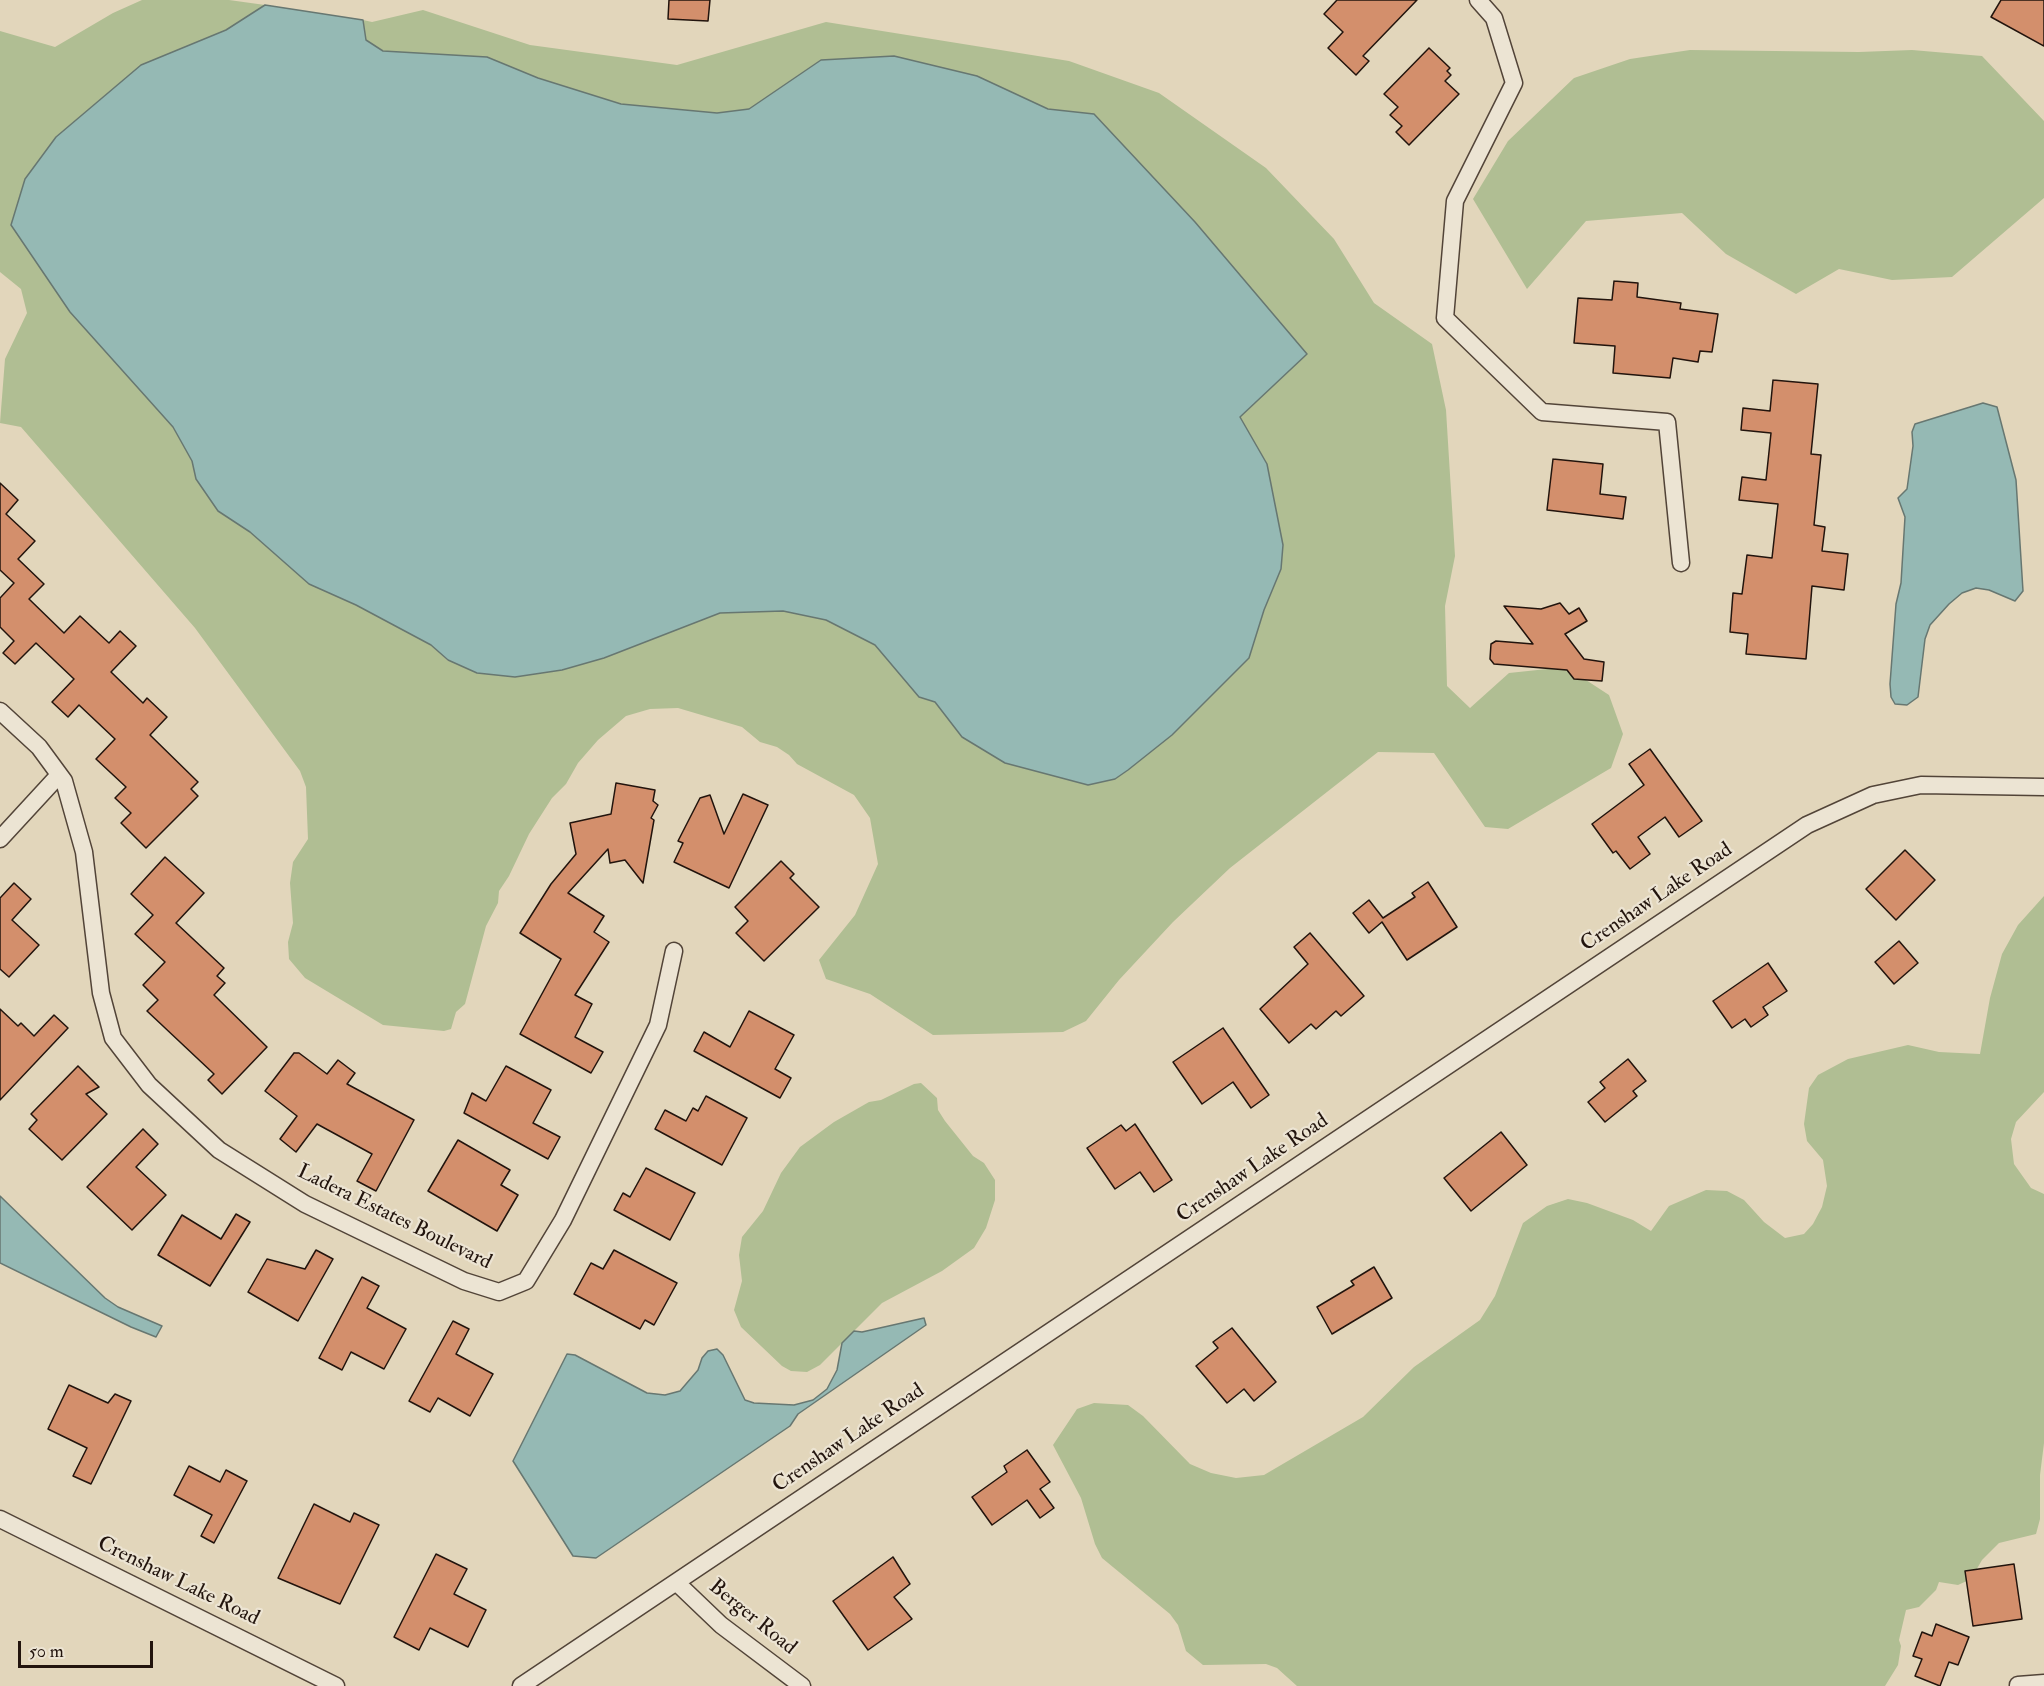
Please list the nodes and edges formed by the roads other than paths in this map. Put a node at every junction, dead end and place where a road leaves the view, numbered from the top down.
1 (1478, 0) edge
2 (1682, 563) dead end
3 (0, 711) edge
4 (59, 775) junction
5 (2044, 787) edge
6 (0, 839) edge
7 (674, 951) dead end
8 (0, 1519) edge
9 (676, 1582) junction
10 (2044, 1683) edge
11 (2018, 1685) edge
12 (336, 1686) edge
13 (521, 1686) edge
14 (802, 1686) edge

1 - 2 street
3 - 4 street, Ladera Estates Boulevard
4 - 6 street
4 - 7 street, Ladera Estates Boulevard
5 - 9 street, Crenshaw Lake Road
8 - 12 street, Crenshaw Lake Road
9 - 13 street, Crenshaw Lake Road
9 - 14 street, Berger Road
10 - 11 street

